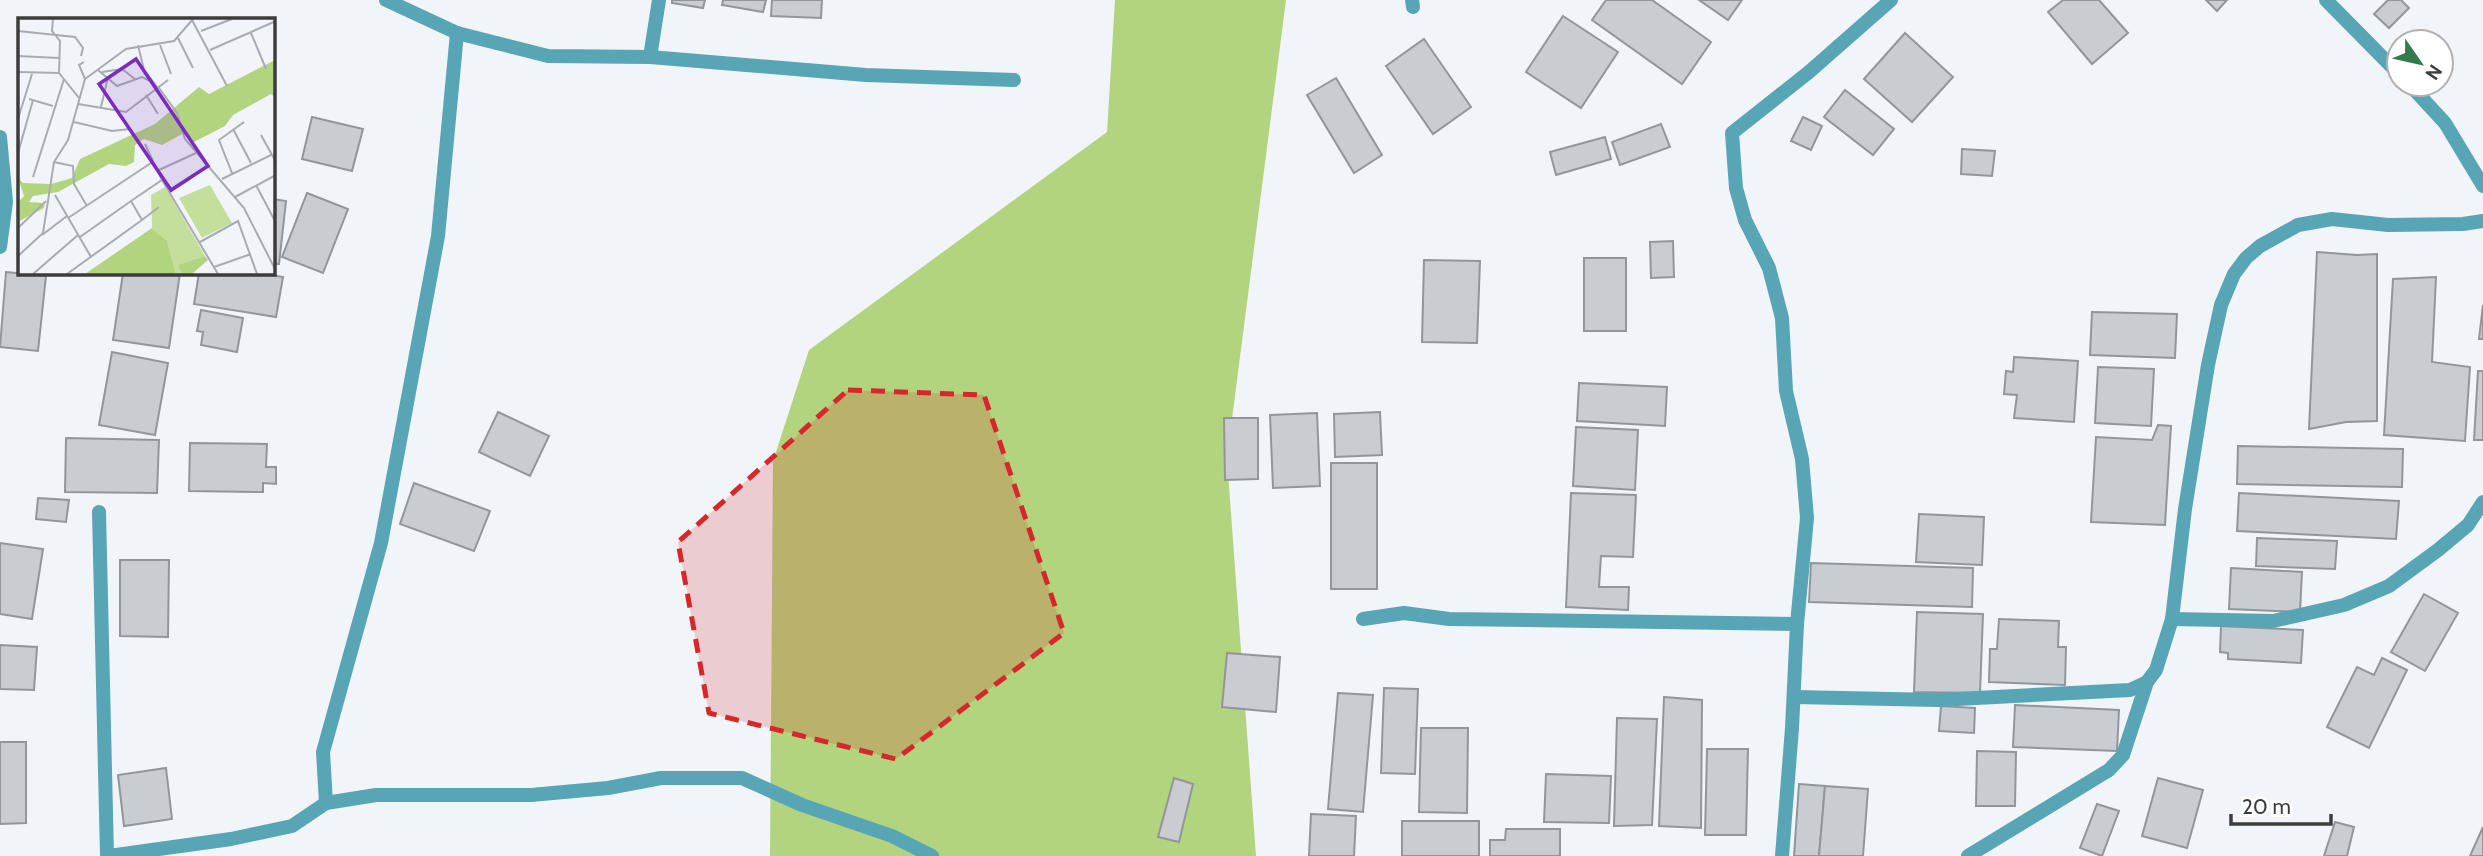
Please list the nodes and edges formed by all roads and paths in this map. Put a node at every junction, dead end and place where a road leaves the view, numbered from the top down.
1 (386, 0) edge
2 (659, 0) edge
3 (1891, 0) edge
4 (2326, 0) edge
5 (457, 33) junction
6 (650, 57) junction
7 (2385, 60) edge
8 (1014, 80) dead end
9 (2422, 98) edge
10 (0, 137) edge
11 (2483, 186) edge
12 (2483, 221) edge
13 (0, 247) edge
14 (2483, 502) edge
15 (99, 512) dead end
16 (1363, 619) dead end
17 (2172, 619) junction
18 (1797, 624) junction
19 (2147, 682) junction
20 (1794, 697) junction
21 (326, 803) junction
22 (1977, 854) edge
23 (108, 856) edge
24 (932, 856) edge
25 (1782, 856) edge

1 - 5 street
2 - 6 street
3 - 18 street
4 - 7 street
5 - 6 street
5 - 21 street
6 - 8 street
9 - 11 street
10 - 13 street
12 - 17 street
14 - 17 street
15 - 23 street
16 - 18 street
17 - 19 street
18 - 20 street
19 - 20 street
19 - 22 street
20 - 25 street
21 - 23 street
21 - 24 street

